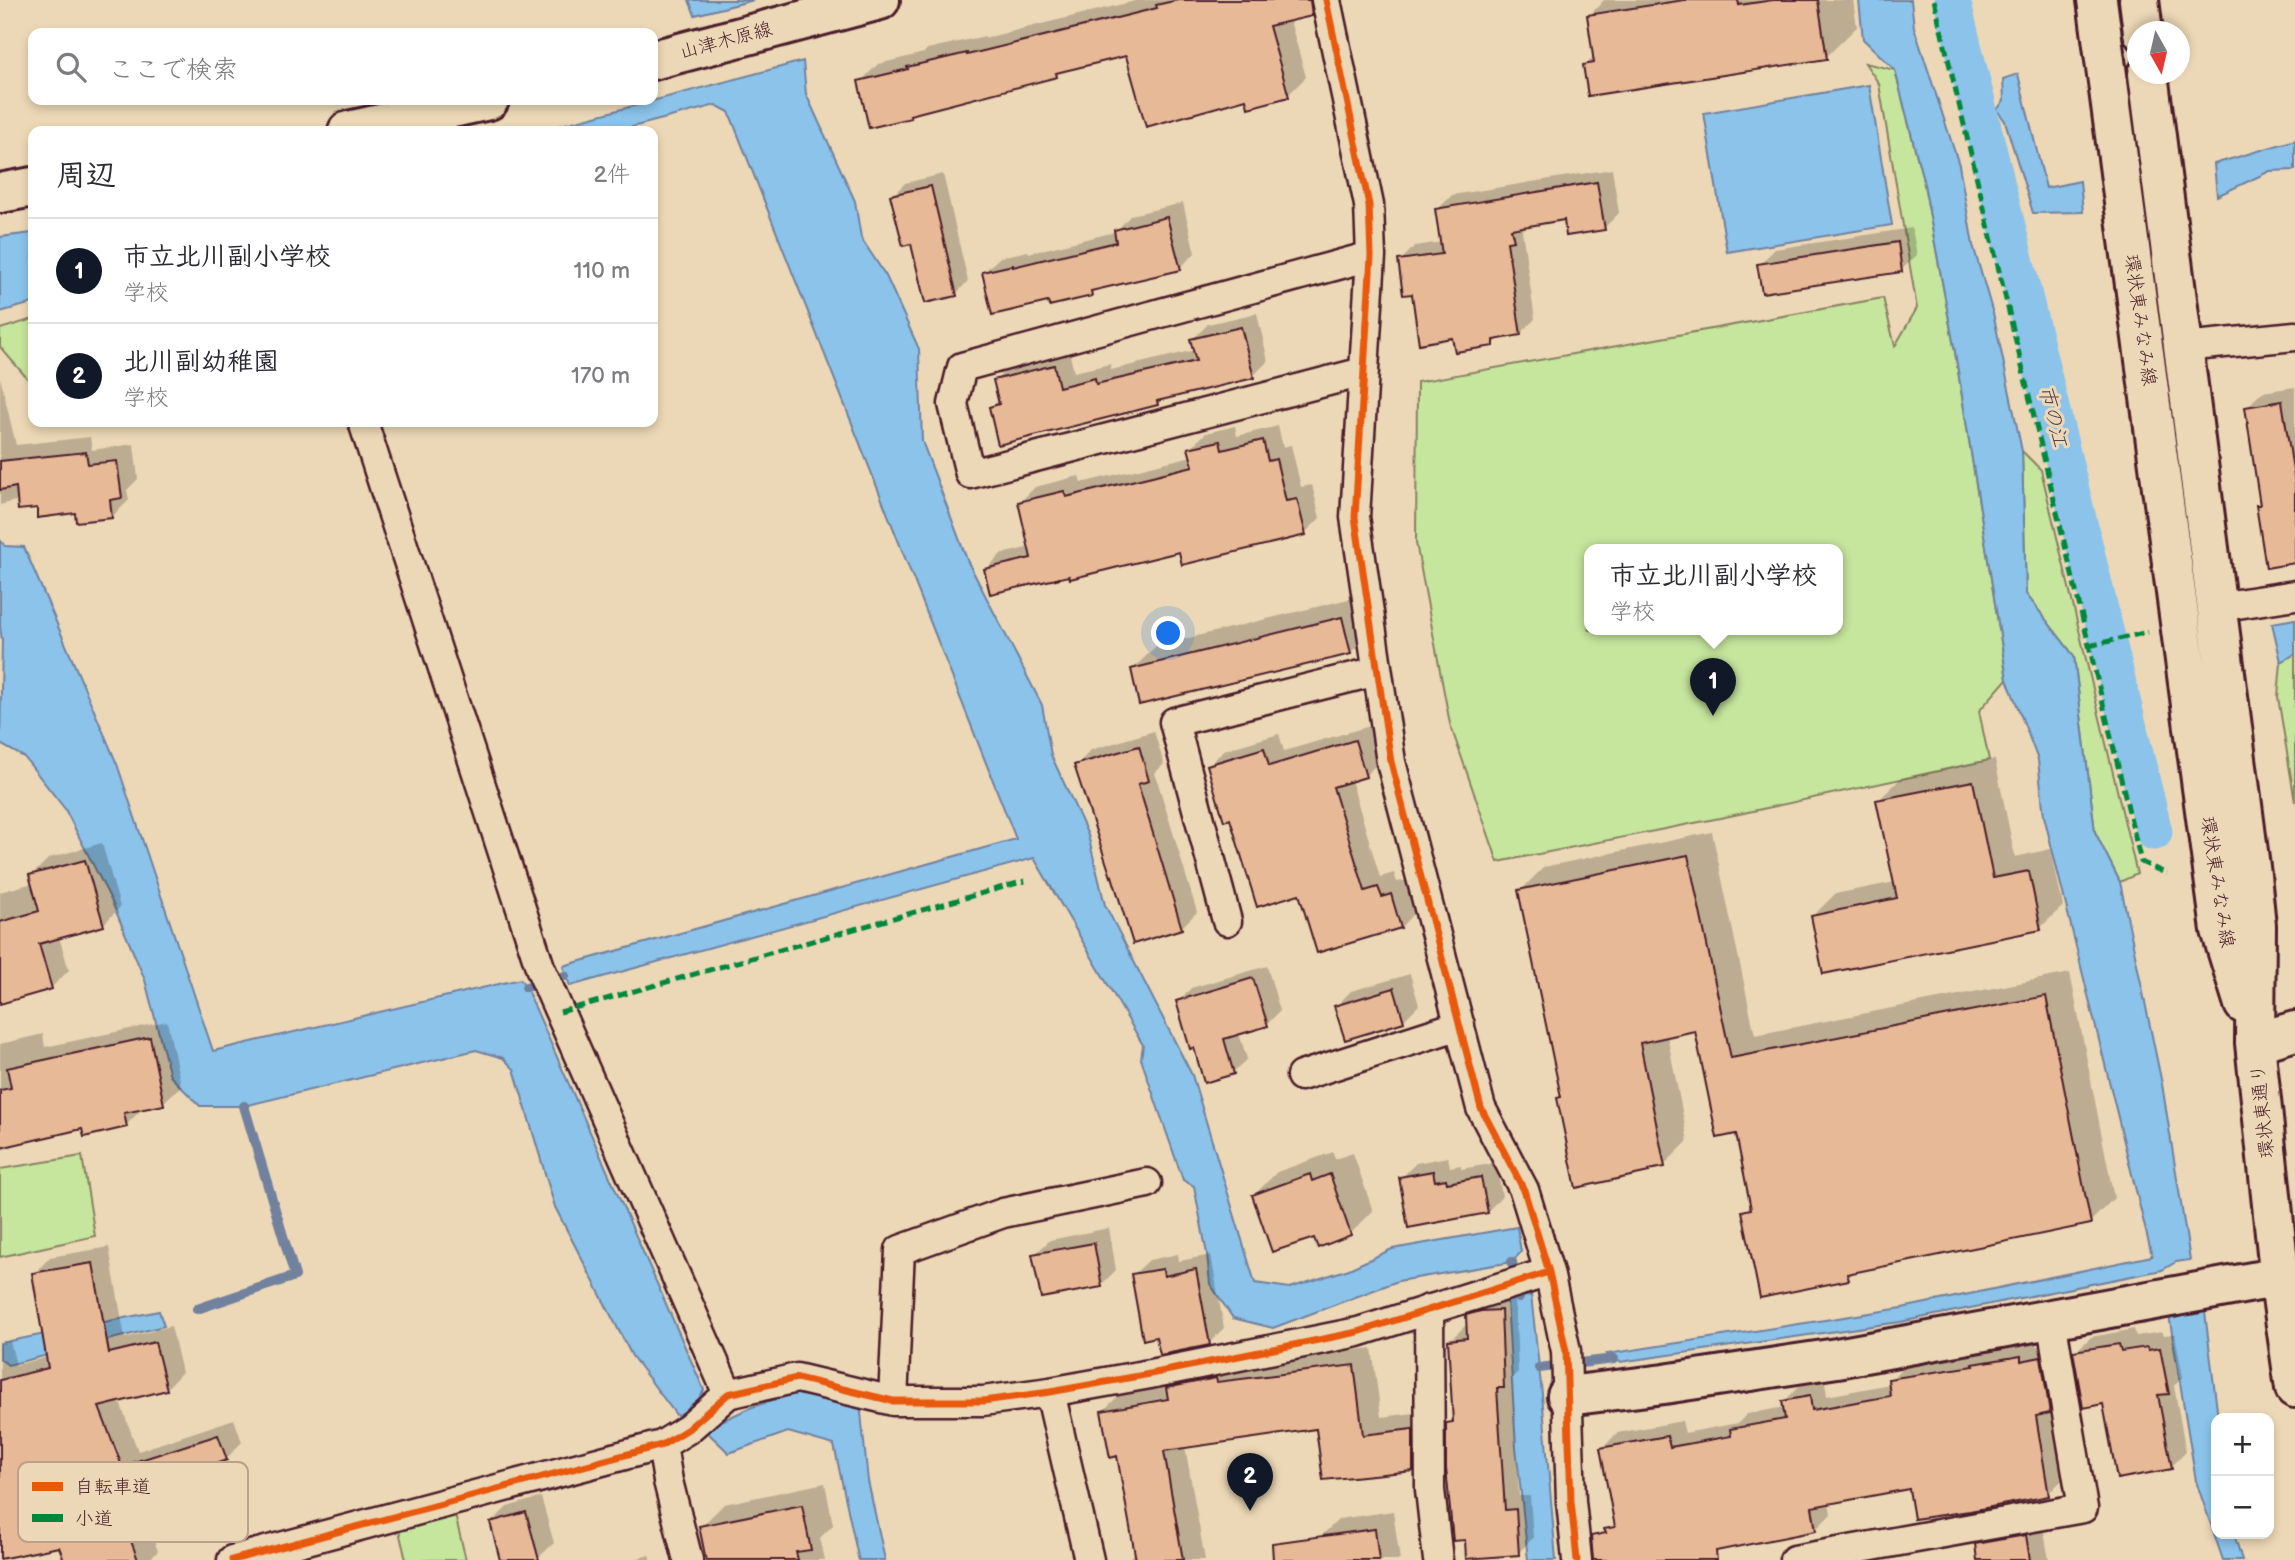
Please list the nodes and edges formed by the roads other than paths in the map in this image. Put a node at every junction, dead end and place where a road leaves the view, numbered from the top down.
1 (880, 0) edge
2 (1326, 0) edge
3 (2097, 0) edge
4 (2139, 0) edge
5 (2142, 21) edge
6 (658, 59) edge
7 (2149, 84) edge
8 (466, 105) edge
9 (371, 126) edge
10 (28, 188) edge
11 (0, 193) edge
12 (1371, 256) junction
13 (2295, 336) edge
14 (2184, 346) junction
15 (1363, 372) junction
16 (365, 427) edge
17 (2295, 595) edge
18 (2218, 607) junction
19 (1377, 671) junction
20 (1227, 920) dead end
21 (1460, 1025) junction
22 (2295, 1031) edge
23 (2255, 1043) junction
24 (1301, 1076) dead end
25 (1147, 1183) dead end
26 (1526, 1279) junction
27 (2286, 1285) edge
28 (1429, 1309) junction
29 (2051, 1319) junction
30 (2295, 1388) edge
31 (1567, 1390) junction
32 (1050, 1392) junction
33 (893, 1401) junction
34 (719, 1403) junction
35 (662, 1445) junction
36 (232, 1560) edge
37 (688, 1560) edge
38 (1089, 1560) edge
39 (1438, 1560) edge
40 (1577, 1560) edge
41 (1794, 1560) edge

1 - 6 street, 山津木原線
2 - 12 street
3 - 23 street, 環状東みなみ線
4 - 5 street
7 - 14 street, 環状東みなみ線
8 - 9 street
10 - 11 street
12 - 15 street
12 - 15 street
13 - 14 street
14 - 18 street, 環状東みなみ線
15 - 19 street
16 - 34 street
17 - 18 street
18 - 23 street, 環状東みなみ線
19 - 20 street
19 - 21 street
21 - 24 street
21 - 26 street
22 - 23 street
23 - 27 street, 環状東通り
25 - 33 street
26 - 28 street
26 - 31 street
27 - 29 street
27 - 30 street, 環状東通り
28 - 32 street
28 - 39 street
29 - 31 street
29 - 41 street
31 - 40 street
32 - 33 street
32 - 38 street
33 - 34 street
34 - 35 street
35 - 36 street
35 - 37 street

